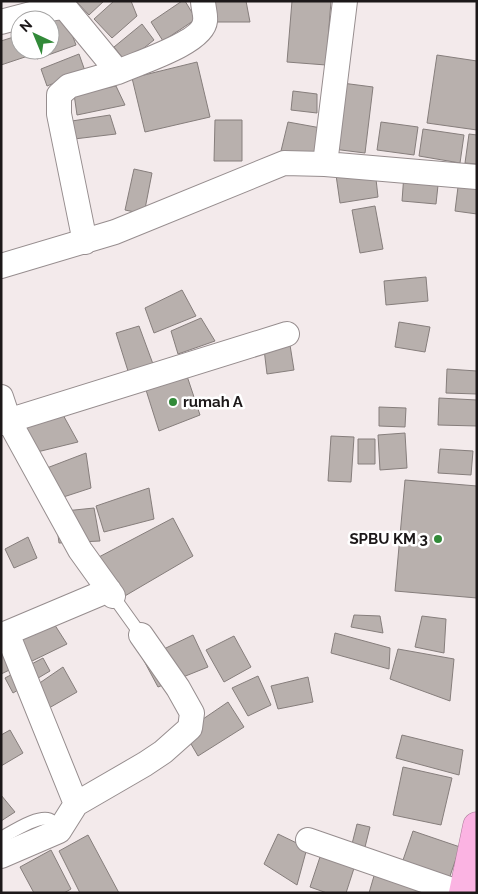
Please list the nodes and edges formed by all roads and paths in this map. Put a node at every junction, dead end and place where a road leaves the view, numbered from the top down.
1 (203, 1) edge
2 (345, 1) edge
3 (1, 22) edge
4 (118, 72) junction
5 (325, 164) junction
6 (477, 177) edge
7 (85, 242) junction
8 (1, 266) edge
9 (287, 334) dead end
10 (1, 397) edge
11 (5, 422) edge
12 (111, 593) junction
13 (4, 634) edge
14 (141, 635) joint
15 (76, 804) junction
16 (59, 831) junction
17 (476, 833) edge
18 (1, 838) edge
19 (308, 840) dead end
20 (1, 856) edge
21 (462, 893) edge

1 - 4 street
2 - 5 street
3 - 4 street
4 - 7 street
5 - 6 street
5 - 7 street
7 - 8 street
9 - 11 street
10 - 11 street
11 - 12 street
12 - 13 street
12 - 14 lane
13 - 15 street
14 - 15 street
15 - 16 street
16 - 18 lane
16 - 20 street
17 - 21 highway
19 - 21 street

